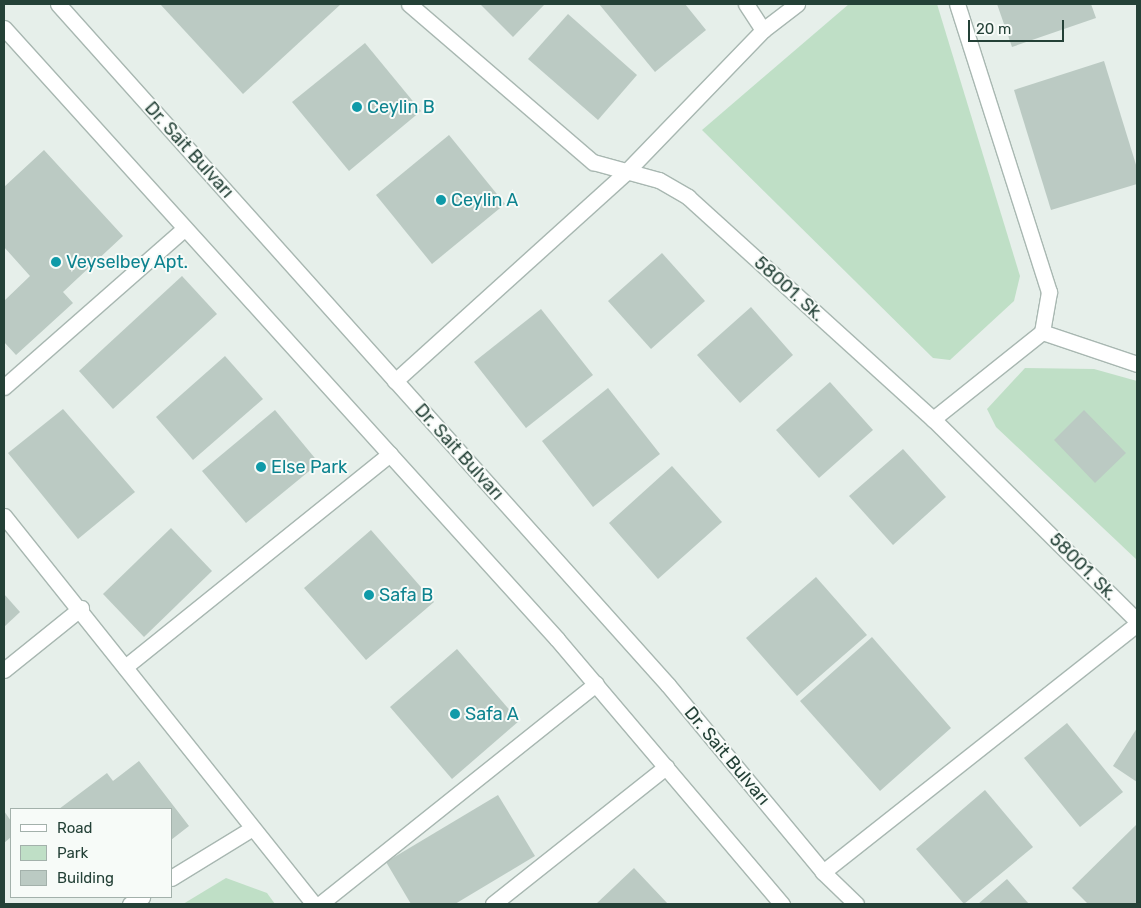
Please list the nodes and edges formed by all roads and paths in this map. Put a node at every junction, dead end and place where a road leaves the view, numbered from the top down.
1 (58, 4) edge
2 (409, 4) edge
3 (746, 4) edge
4 (797, 4) edge
5 (957, 4) edge
6 (4, 28) edge
7 (763, 30) junction
8 (625, 173) junction
9 (184, 229) junction
10 (1042, 332) junction
11 (1137, 364) edge
12 (395, 381) junction
13 (4, 387) edge
14 (932, 419) junction
15 (390, 454) junction
16 (4, 516) edge
17 (81, 608) junction
18 (1137, 622) edge
19 (125, 667) junction
20 (4, 670) edge
21 (596, 684) junction
22 (666, 767) junction
23 (251, 829) junction
24 (823, 872) junction
25 (172, 877) edge
26 (314, 904) edge
27 (320, 904) edge
28 (493, 904) edge
29 (782, 904) edge
30 (856, 904) edge

1 - 12 street, Dr. Sait Bulvarı
2 - 8 street, 58001. Sk.
3 - 7 street
4 - 7 street
5 - 10 street
6 - 9 street
7 - 8 street
8 - 12 street
8 - 14 street, 58001. Sk.
9 - 13 street
9 - 15 street
10 - 11 street
10 - 14 street
12 - 24 street, Dr. Sait Bulvarı
14 - 18 street, 58001. Sk.
15 - 19 street
15 - 21 street
16 - 17 street
17 - 19 street
17 - 20 street
18 - 24 street
19 - 23 street
21 - 22 street
21 - 27 street
22 - 28 street
22 - 29 street
23 - 25 street
23 - 26 street
24 - 30 street, Dr. Sait Bulvarı

